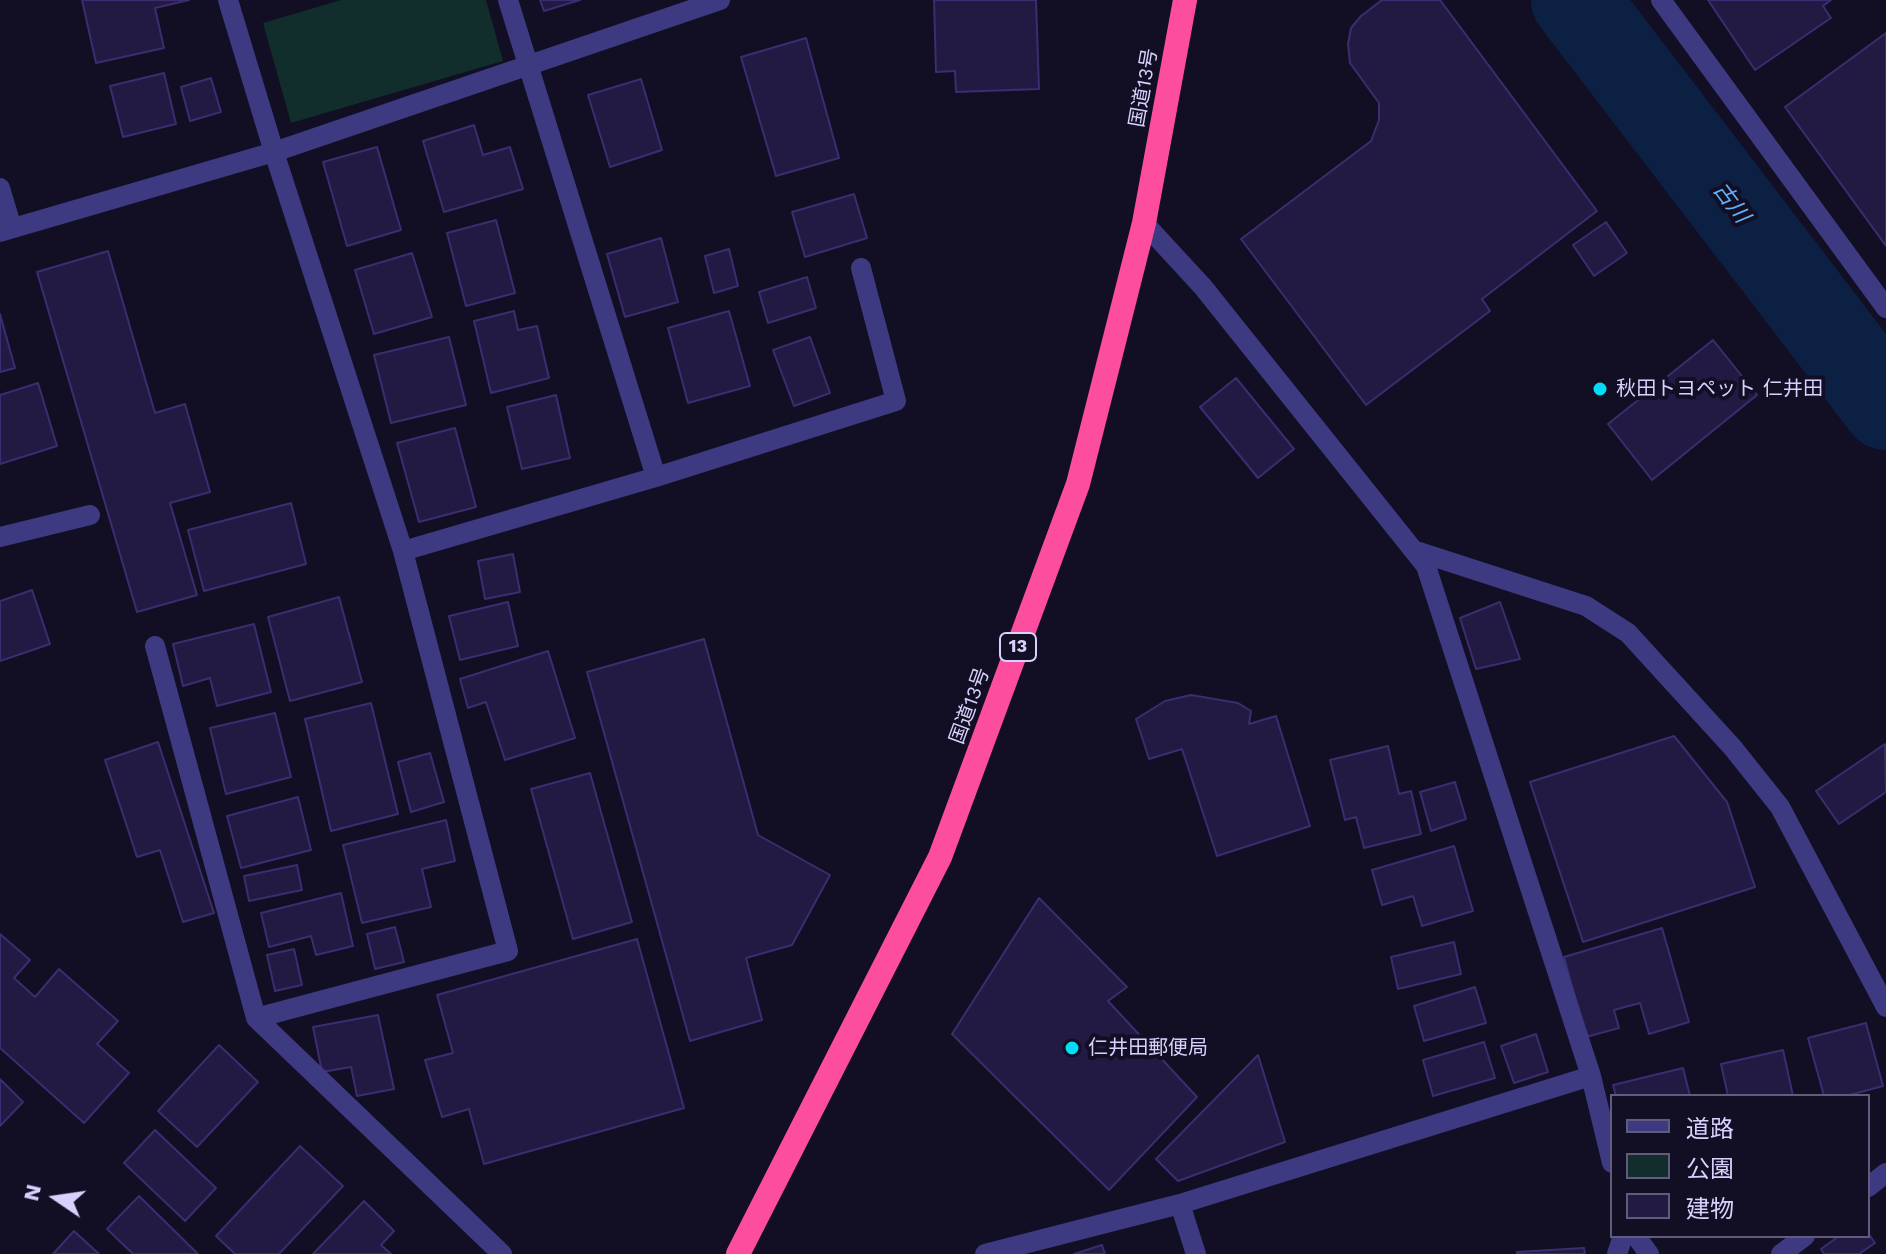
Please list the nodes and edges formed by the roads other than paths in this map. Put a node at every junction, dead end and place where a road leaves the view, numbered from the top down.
1 (228, 0) edge
2 (508, 0) edge
3 (720, 0) edge
4 (1185, 0) edge
5 (1661, 0) edge
6 (528, 67) junction
7 (274, 152) junction
8 (0, 188) edge
9 (1144, 223) junction
10 (6, 230) edge
11 (861, 268) dead end
12 (1886, 308) edge
13 (656, 477) junction
14 (90, 515) dead end
15 (0, 537) edge
16 (1413, 550) junction
17 (403, 551) junction
18 (155, 646) dead end
19 (1886, 1007) edge
20 (256, 1018) junction
21 (1591, 1076) junction
22 (1610, 1155) edge
23 (1886, 1173) edge
24 (1870, 1185) edge
25 (1180, 1204) junction
26 (1802, 1238) edge
27 (502, 1254) edge
28 (738, 1254) edge
29 (985, 1254) edge
30 (1196, 1254) edge
31 (1781, 1254) edge

1 - 7 street
2 - 6 street
3 - 6 street
4 - 9 highway, 国道13号 / 13
5 - 12 street
6 - 7 street
6 - 13 street
7 - 10 street
7 - 17 street
8 - 10 street
9 - 16 street
9 - 28 highway, 国道13号 / 13
11 - 13 street
13 - 17 street
14 - 15 street
16 - 19 street
16 - 21 street
17 - 20 street
18 - 20 street
20 - 27 street
21 - 22 street
21 - 25 street
23 - 24 street
25 - 29 street
25 - 30 street
26 - 31 street

